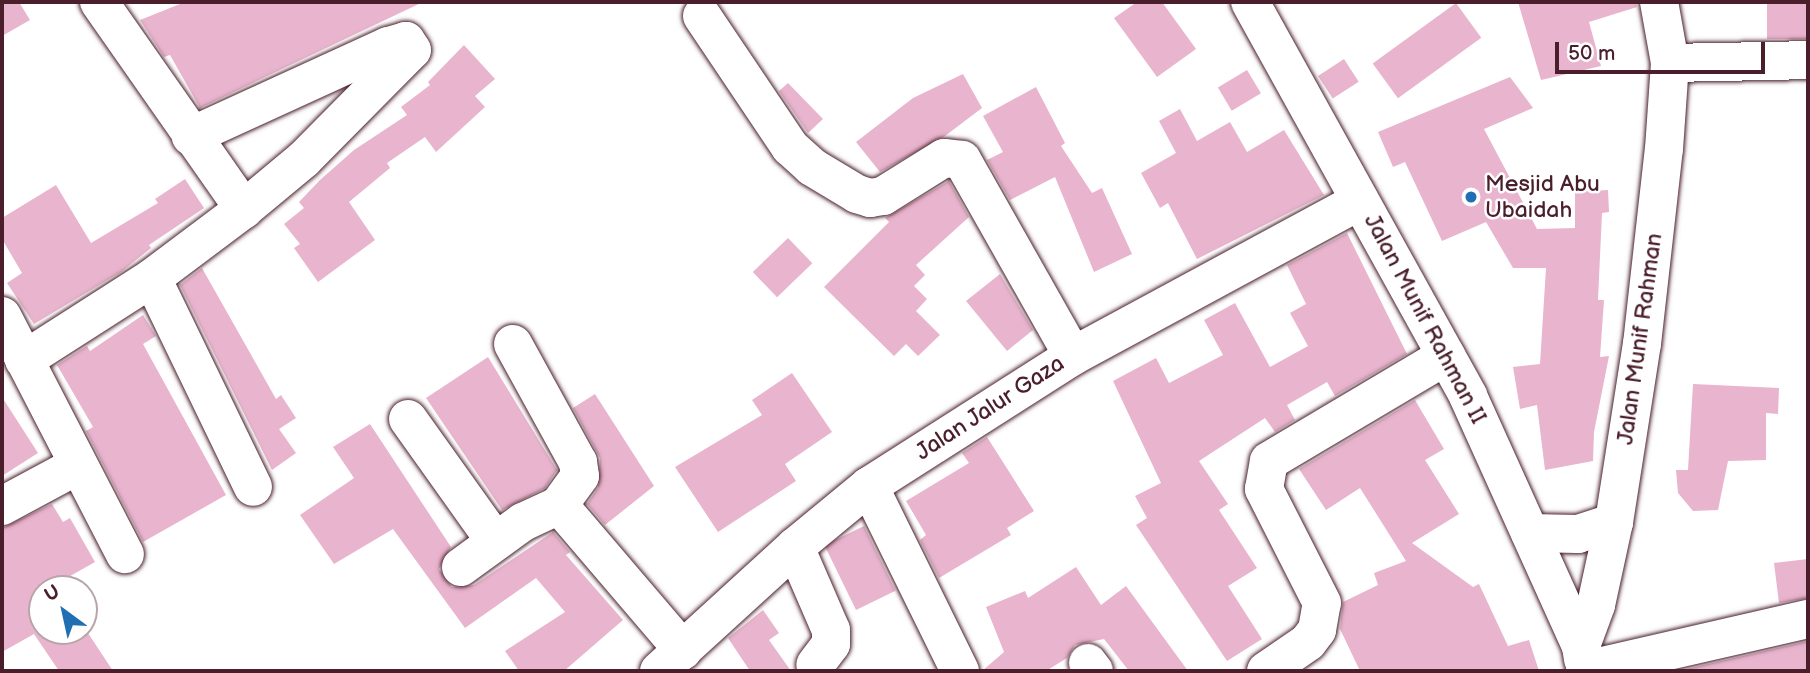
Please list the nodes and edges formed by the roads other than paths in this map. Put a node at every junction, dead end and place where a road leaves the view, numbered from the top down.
1 (102, 2) edge
2 (1250, 2) edge
3 (1659, 2) edge
4 (702, 16) dead end
5 (1808, 60) edge
6 (1670, 63) junction
7 (191, 136) junction
8 (1360, 201) junction
9 (244, 209) junction
10 (152, 278) junction
11 (2, 316) edge
12 (513, 344) dead end
13 (1073, 356) junction
14 (1446, 356) junction
15 (24, 360) junction
16 (408, 419) dead end
17 (78, 465) junction
18 (869, 486) junction
19 (253, 487) dead end
20 (559, 505) junction
21 (2, 506) edge
22 (1614, 522) junction
23 (1530, 533) junction
24 (495, 541) junction
25 (795, 547) junction
26 (125, 554) dead end
27 (461, 567) dead end
28 (1808, 619) edge
29 (671, 661) edge
30 (1584, 662) edge
31 (815, 664) dead end
32 (960, 671) edge
33 (1266, 671) edge

1 - 7 street
2 - 8 street, Jalan Munif Rahman II
3 - 6 street, Jalan Munif Rahman
4 - 13 street
5 - 6 street
6 - 22 street, Jalan Munif Rahman
7 - 9 street
7 - 9 street
8 - 13 street, Jalan Jalur Gaza
8 - 14 street, Jalan Munif Rahman II
9 - 10 street
10 - 15 street
10 - 19 street
11 - 15 street
12 - 20 street
13 - 18 street, Jalan Jalur Gaza
14 - 23 street, Jalan Munif Rahman II
14 - 33 street
15 - 17 street
16 - 24 street
17 - 21 street
17 - 26 street
18 - 25 street, Jalan Jalur Gaza
18 - 32 street
20 - 24 street
20 - 29 street
22 - 23 street
22 - 30 street, Jalan Munif Rahman
23 - 30 street, Jalan Munif Rahman II
24 - 27 street
25 - 29 street, Jalan Jalur Gaza
25 - 31 street
28 - 30 street

